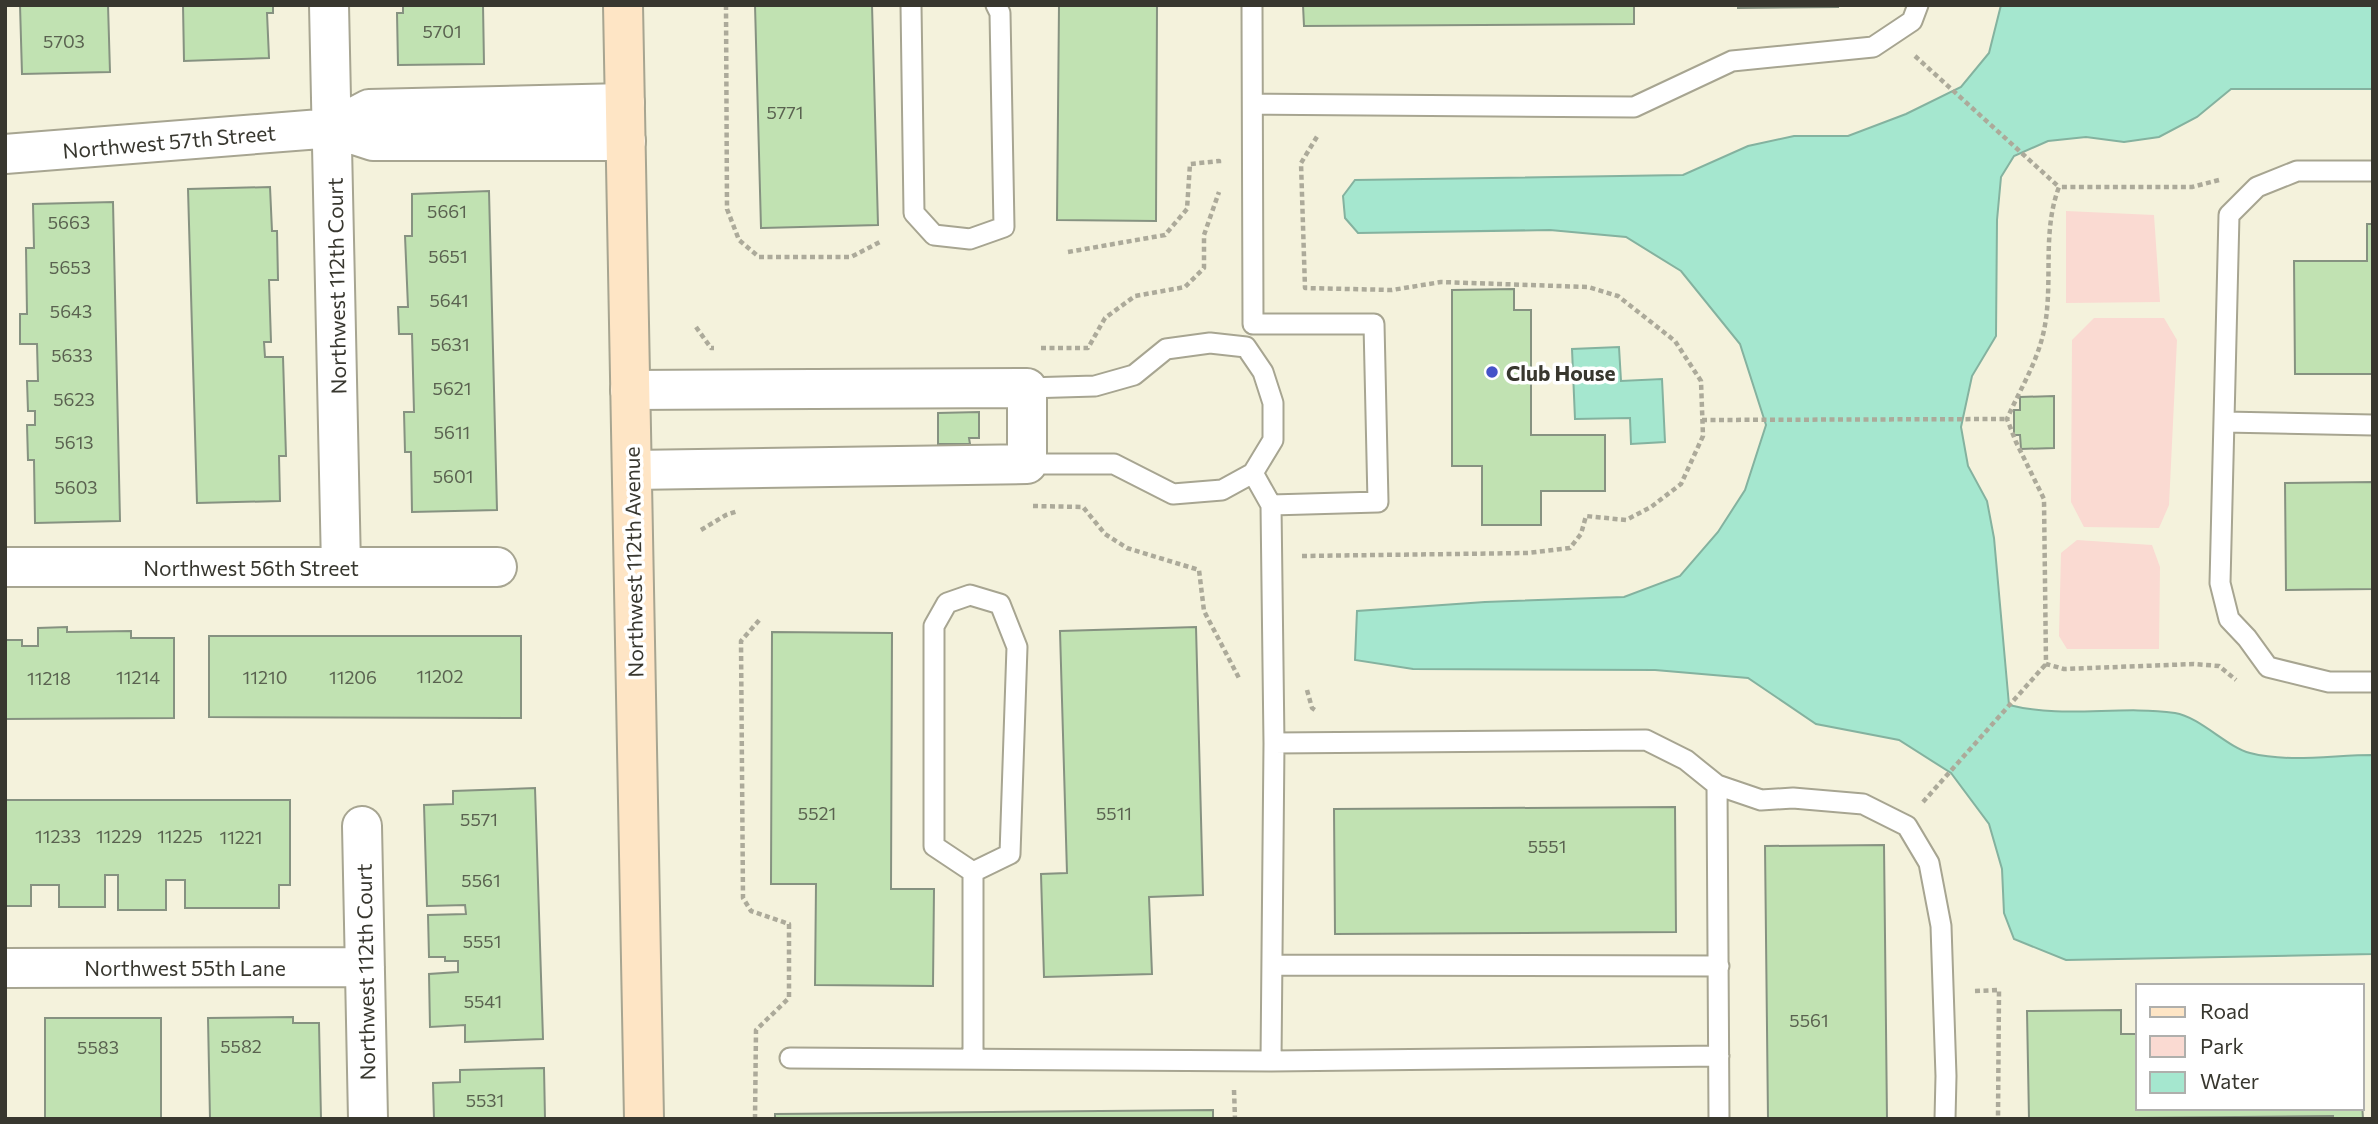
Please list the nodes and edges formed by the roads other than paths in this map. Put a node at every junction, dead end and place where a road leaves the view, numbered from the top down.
1 (329, 5) edge
2 (623, 5) edge
3 (911, 5) edge
4 (996, 5) edge
5 (1252, 5) edge
6 (1918, 5) edge
7 (625, 103) junction
8 (1253, 104) junction
9 (470, 124) junction
10 (333, 128) junction
11 (626, 141) junction
12 (5, 154) edge
13 (2373, 171) edge
14 (1253, 324) junction
15 (1247, 347) junction
16 (1027, 388) junction
17 (630, 390) junction
18 (2224, 422) junction
19 (2373, 425) edge
20 (1027, 464) junction
21 (632, 470) junction
22 (1253, 473) junction
23 (1271, 505) junction
24 (341, 566) junction
25 (498, 566) dead end
26 (5, 567) edge
27 (2373, 682) edge
28 (1274, 743) junction
29 (1717, 785) junction
30 (362, 826) dead end
31 (973, 872) junction
32 (1272, 965) junction
33 (1719, 965) junction
34 (365, 967) junction
35 (5, 968) edge
36 (1719, 1056) junction
37 (790, 1058) dead end
38 (973, 1059) junction
39 (1271, 1061) junction
40 (368, 1119) edge
41 (644, 1119) edge
42 (1719, 1119) edge
43 (1945, 1119) edge

1 - 10 street, Northwest 112th Court
2 - 7 street, Northwest 112th Avenue
3 - 4 lane
5 - 8 lane
6 - 8 lane
7 - 9 street
7 - 11 street, Northwest 112th Avenue
8 - 14 lane
9 - 10 street
9 - 11 street
10 - 12 street, Northwest 57th Street
10 - 24 street, Northwest 112th Court
11 - 17 street, Northwest 112th Avenue
13 - 18 lane
14 - 15 lane
14 - 23 lane
15 - 16 lane
15 - 22 lane
16 - 17 street
16 - 20 street
17 - 21 street, Northwest 112th Avenue
18 - 19 lane
18 - 27 lane
20 - 21 street
20 - 22 lane
21 - 41 street, Northwest 112th Avenue
22 - 23 lane
23 - 28 lane
24 - 25 street, Northwest 56th Street
24 - 26 street, Northwest 56th Street
28 - 29 lane
28 - 32 lane
29 - 33 lane
29 - 43 lane
30 - 34 street, Northwest 112th Court
31 - 31 lane
31 - 38 lane
32 - 33 lane
32 - 39 lane
33 - 36 lane
34 - 35 street, Northwest 55th Lane
34 - 40 street, Northwest 112th Court
36 - 39 lane
36 - 42 lane
37 - 38 lane
38 - 39 lane

